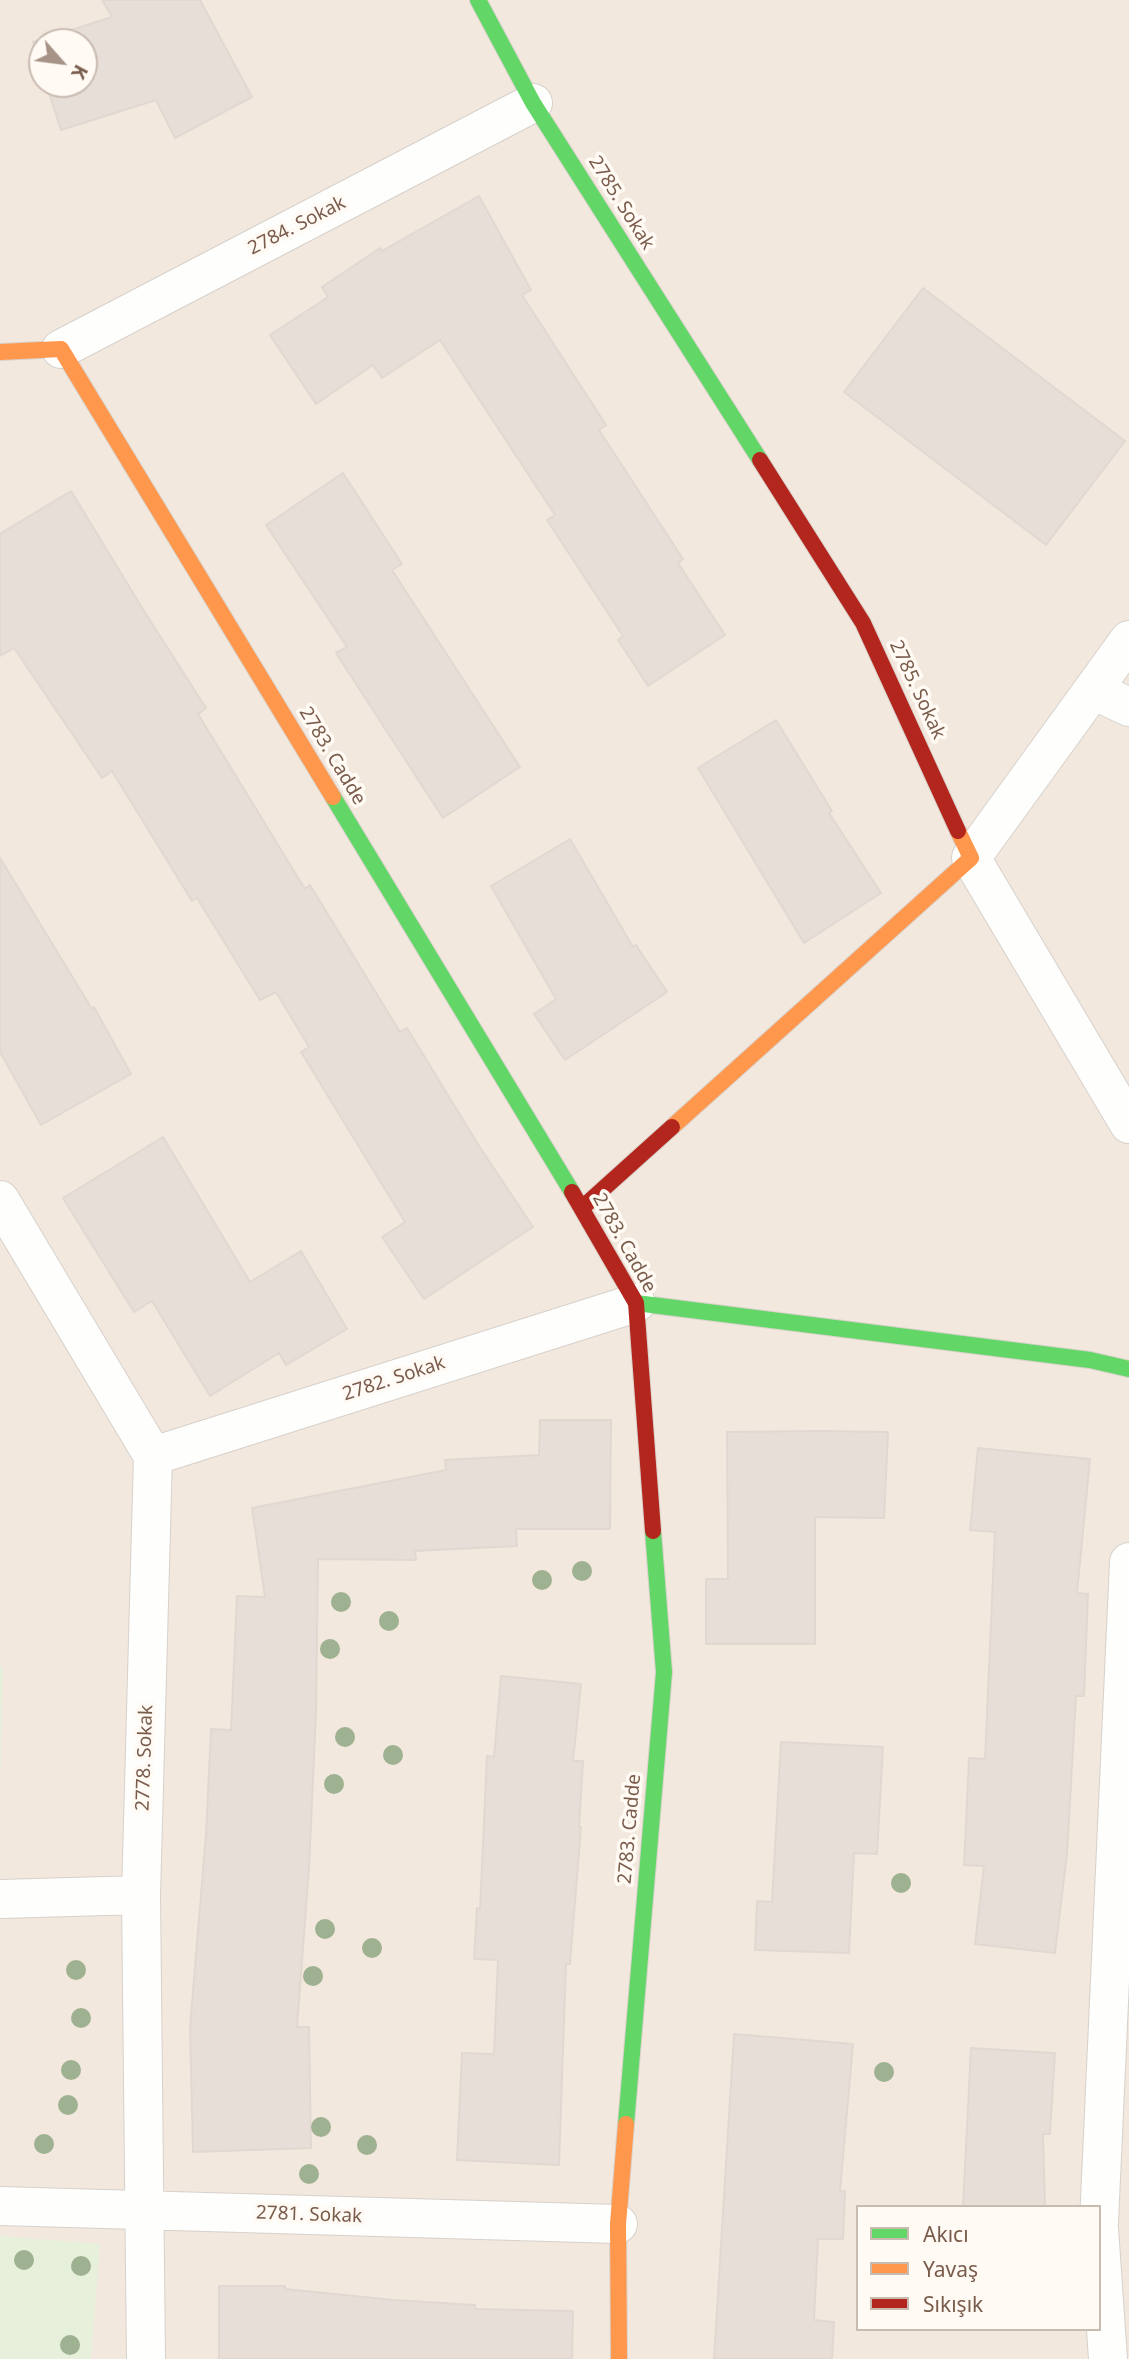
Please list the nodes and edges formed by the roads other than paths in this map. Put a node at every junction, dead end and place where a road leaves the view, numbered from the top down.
1 (478, 0) edge
2 (533, 103) junction
3 (61, 349) junction
4 (0, 352) edge
5 (1129, 640) edge
6 (1093, 690) junction
7 (1129, 708) edge
8 (971, 858) junction
9 (1129, 1124) edge
10 (0, 1200) edge
11 (582, 1208) junction
12 (636, 1303) junction
13 (1129, 1369) edge
14 (153, 1456) junction
15 (1129, 1562) edge
16 (141, 1895) junction
17 (0, 1899) edge
18 (1100, 2205) edge
19 (0, 2206) edge
20 (144, 2210) junction
21 (618, 2224) junction
22 (1101, 2257) edge
23 (146, 2359) edge
24 (619, 2359) edge
25 (1108, 2359) edge

1 - 2 main road, 2785. Sokak
2 - 3 street, 2784. Sokak
2 - 8 main road, 2785. Sokak
3 - 4 main road
3 - 11 main road, 2783. Cadde
5 - 6 street
6 - 7 street
6 - 8 street
8 - 9 street
8 - 11 main road
10 - 14 street
11 - 12 main road, 2783. Cadde
12 - 13 main road
12 - 14 street, 2782. Sokak
12 - 21 main road, 2783. Cadde
14 - 16 street, 2778. Sokak
15 - 18 street
16 - 17 street
16 - 20 street, 2778. Sokak
19 - 20 street, 2781. Sokak
20 - 21 street, 2781. Sokak
20 - 23 street, 2778. Sokak
21 - 24 main road, 2783. Cadde
22 - 25 street

